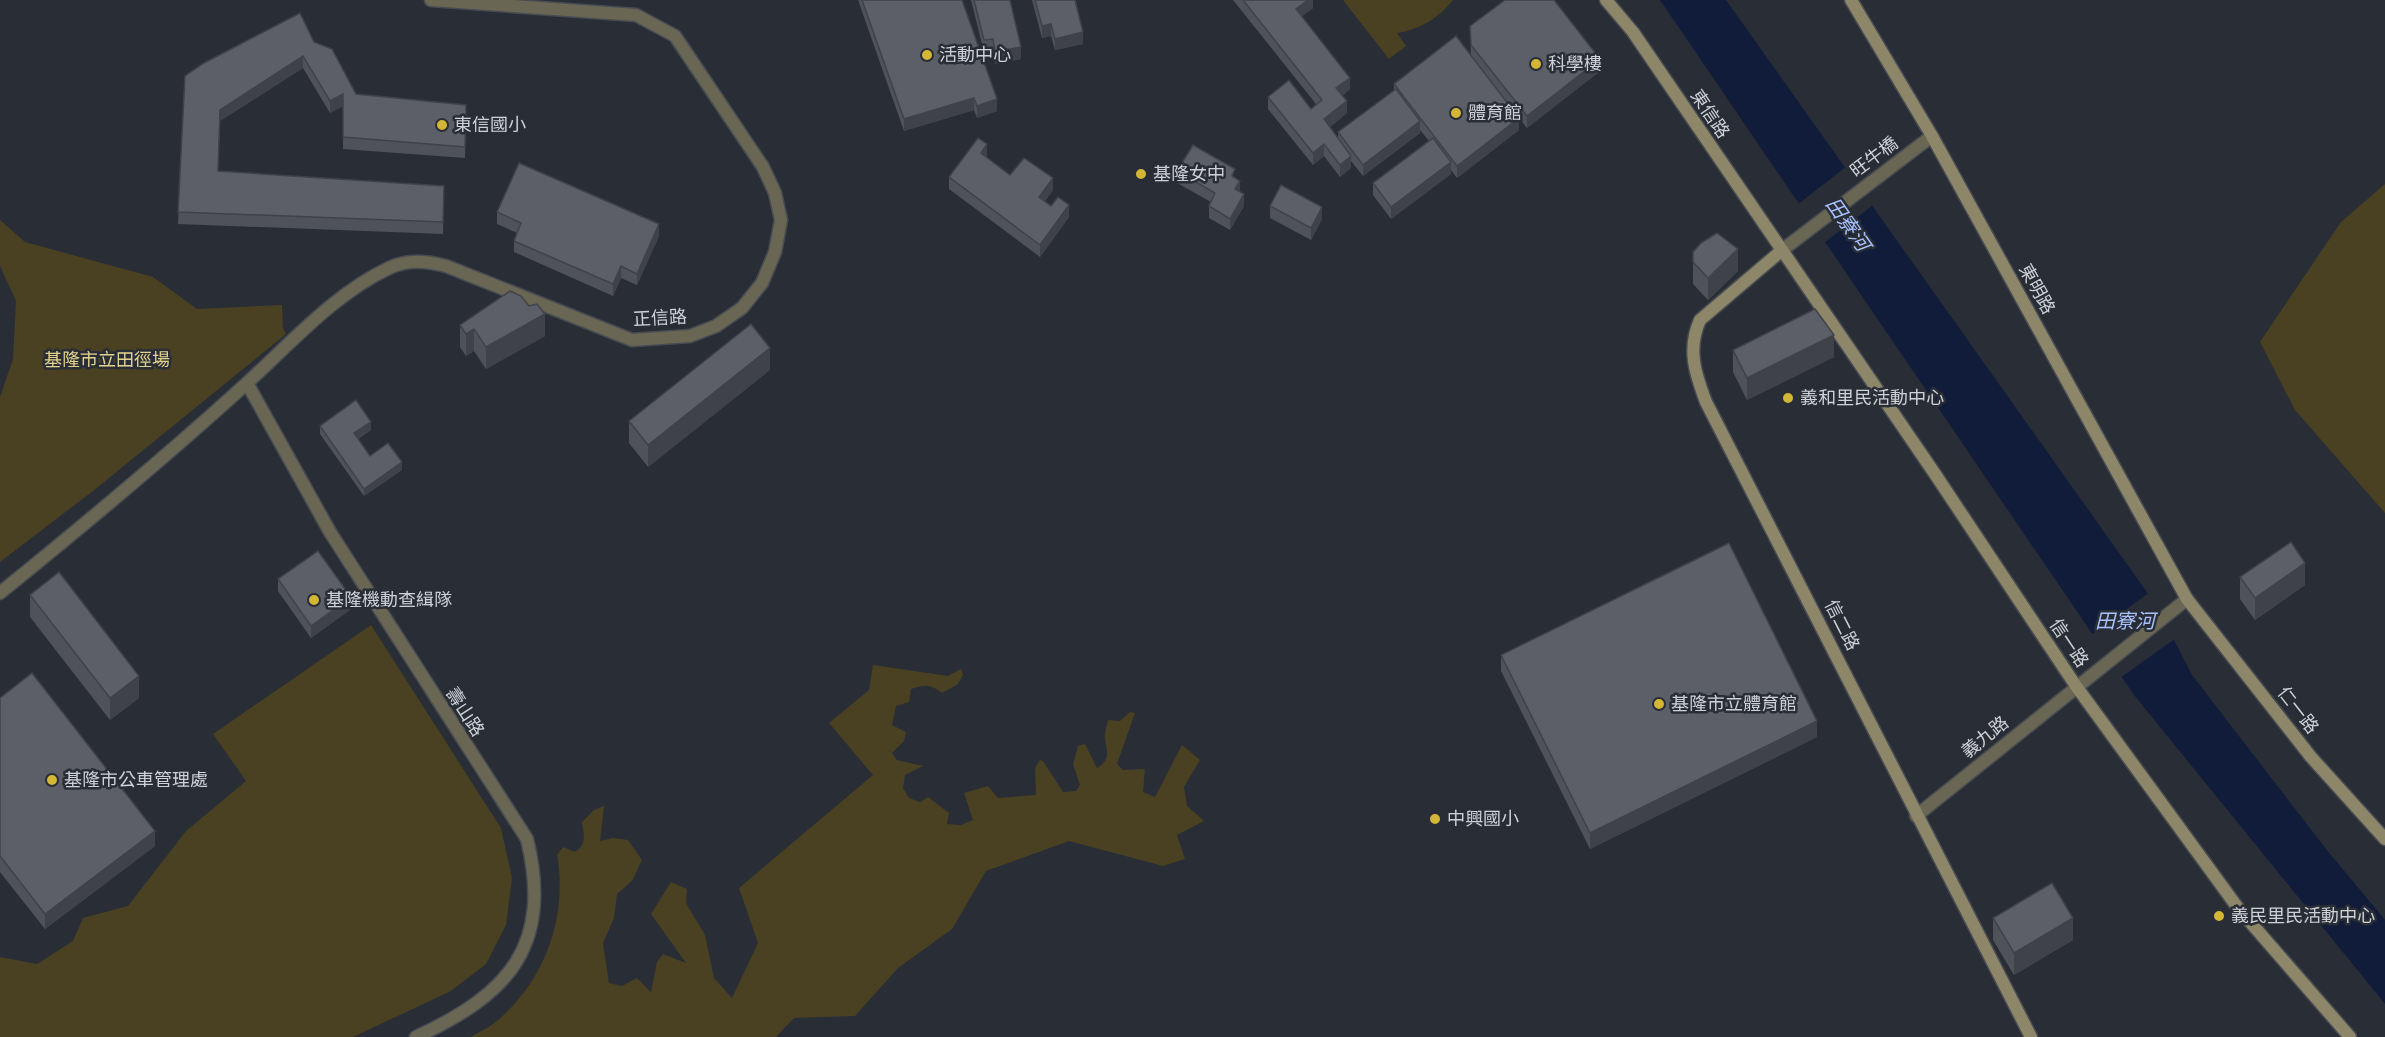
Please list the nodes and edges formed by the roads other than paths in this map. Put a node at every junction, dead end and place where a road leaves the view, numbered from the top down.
1 (431, 0) edge
2 (1606, 0) edge
3 (1851, 0) edge
4 (1932, 136) junction
5 (1781, 251) junction
6 (247, 383) junction
7 (0, 593) edge
8 (2187, 599) junction
9 (2076, 687) junction
10 (1916, 816) junction
11 (2385, 839) edge
12 (416, 1037) edge
13 (2031, 1037) edge
14 (2350, 1037) edge

1 - 6 street, 正信路
2 - 5 street, 東信路
3 - 4 street, 東明路
4 - 5 street, 旺牛橋
4 - 8 street, 東明路
5 - 9 street, 信一路
5 - 10 street, 信二路
6 - 7 street, 正信路
6 - 12 street, 壽山路
8 - 9 street, 義九路
8 - 11 street, 仁一路
9 - 10 street, 義九路
9 - 14 street, 信一路
10 - 13 street, 信二路

